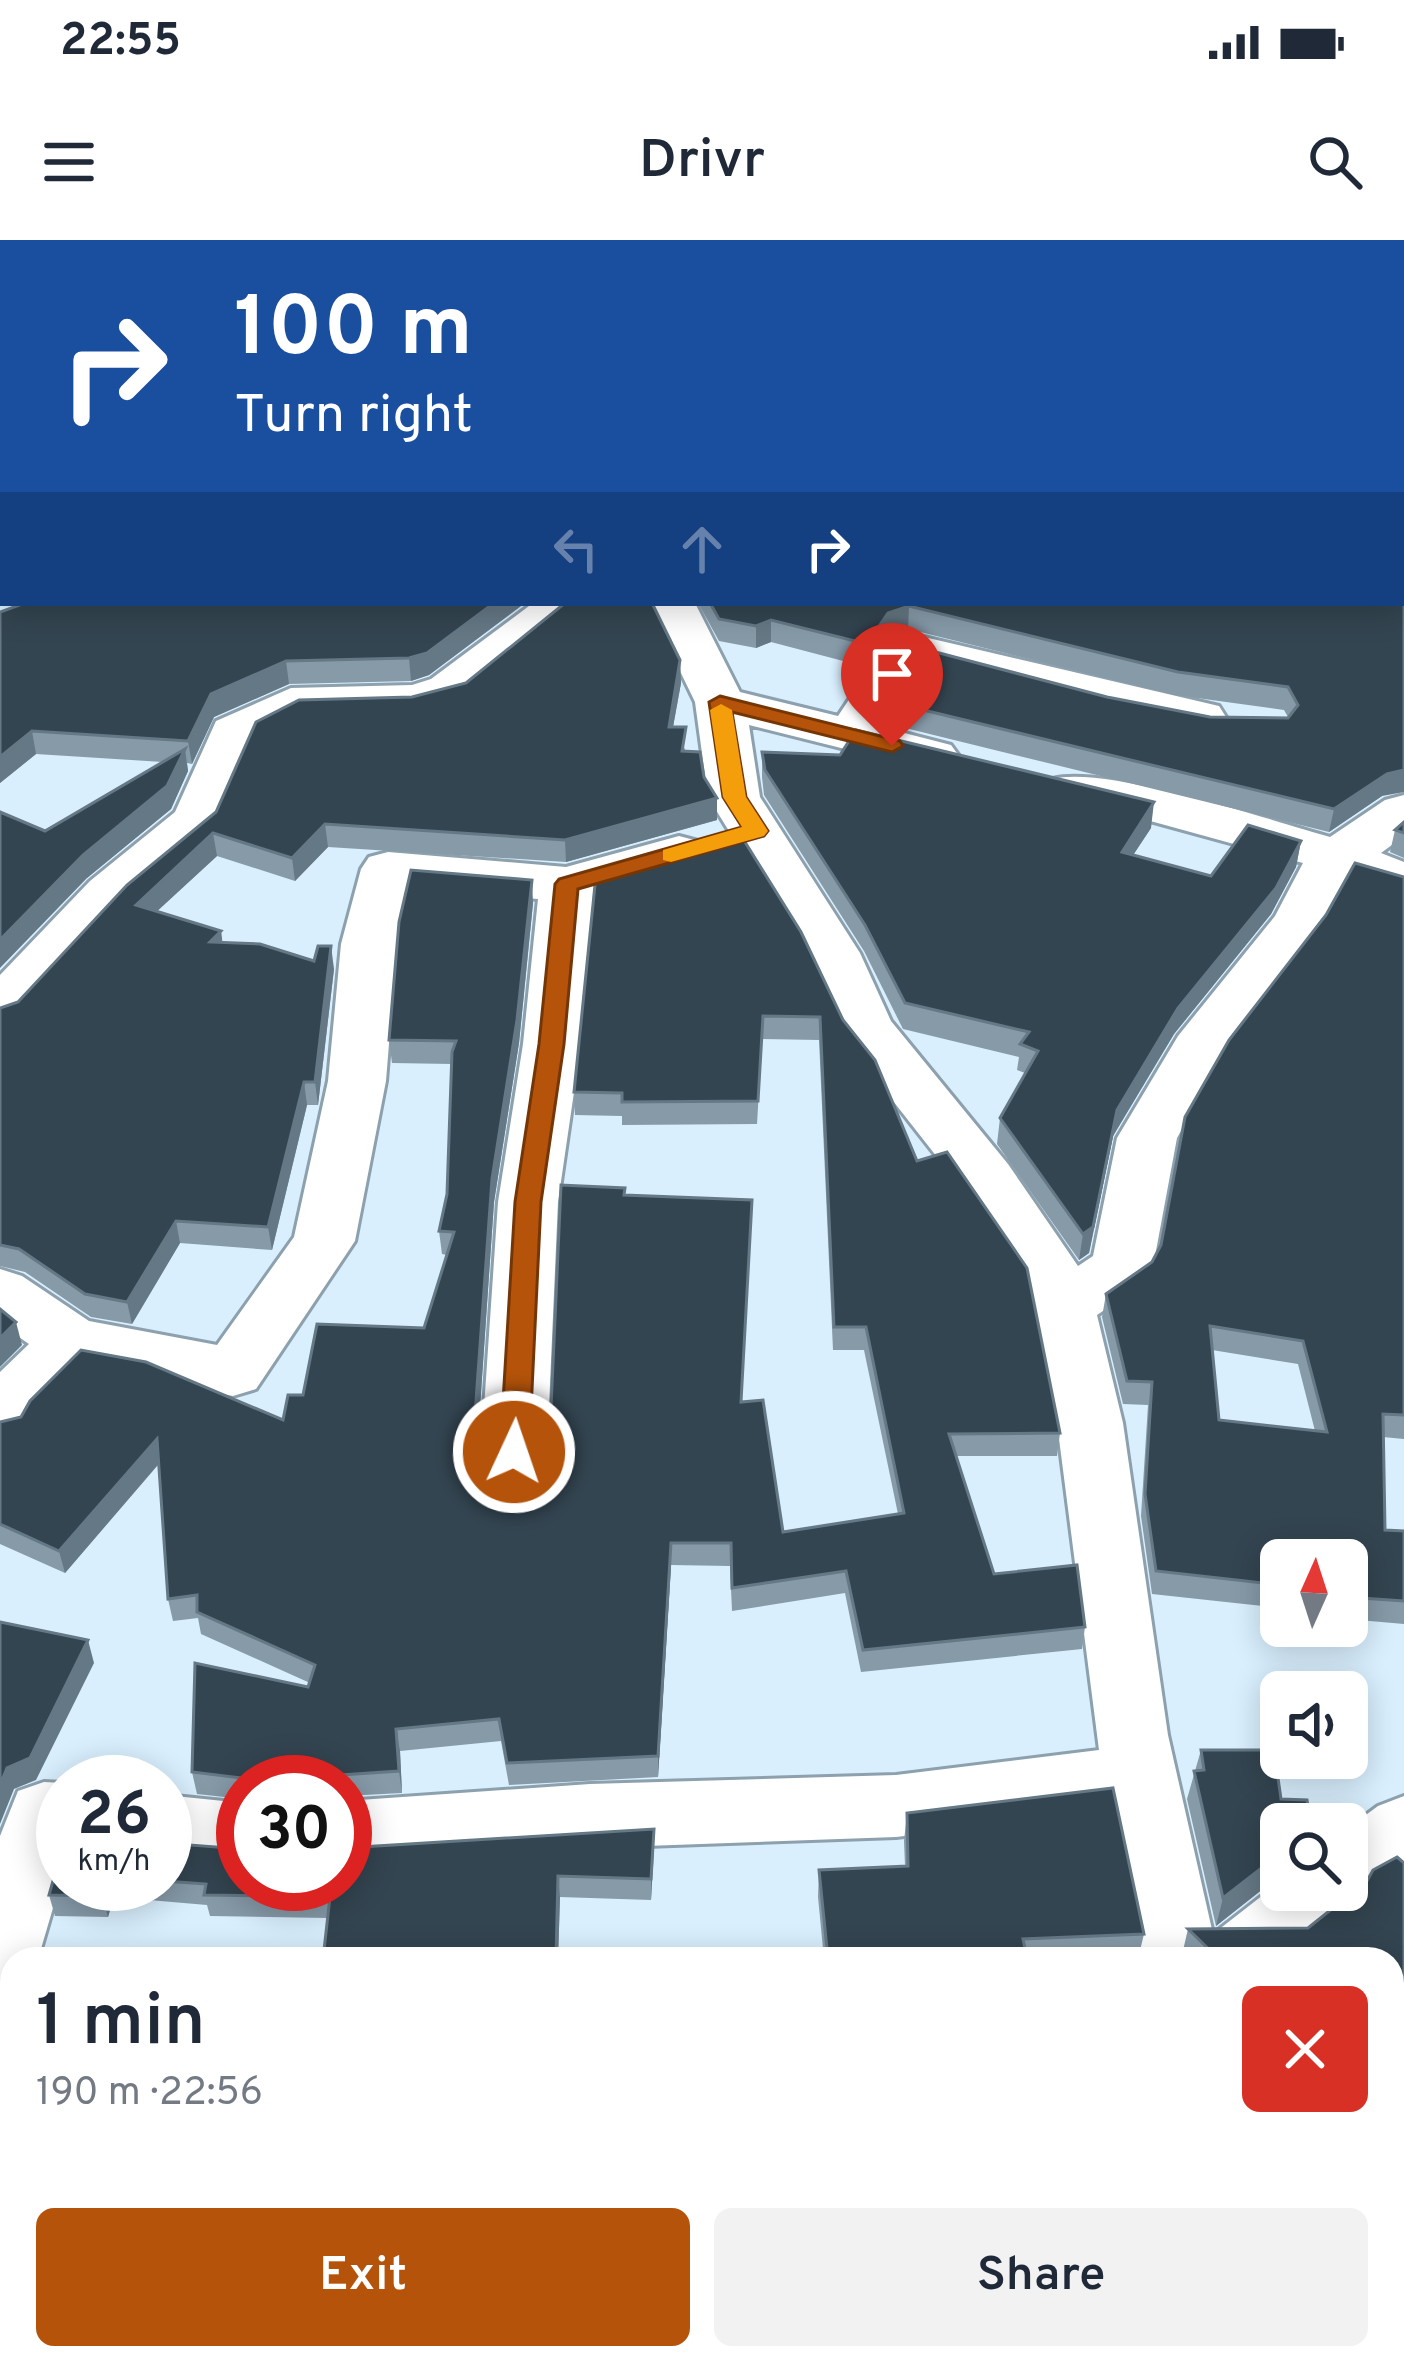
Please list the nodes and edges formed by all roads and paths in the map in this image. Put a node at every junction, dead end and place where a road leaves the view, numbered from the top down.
1 (561, 606) edge
2 (672, 606) edge
3 (720, 702) junction
4 (1242, 722) edge
5 (851, 735) junction
6 (1404, 811) edge
7 (756, 831) junction
8 (1334, 855) junction
9 (1404, 881) edge
10 (567, 884) junction
11 (0, 1009) edge
12 (0, 1292) edge
13 (1063, 1307) junction
14 (72, 1342) junction
15 (0, 1419) edge
16 (514, 1452) dead end
17 (1141, 1776) junction
18 (1404, 1828) edge
19 (372, 1831) edge
20 (36, 1840) edge
21 (1368, 1856) edge
22 (1299, 1911) edge
23 (4, 1947) edge
24 (1177, 1947) edge
25 (1253, 1947) edge

1 - 11 street
2 - 3 street
3 - 5 street
3 - 7 street
4 - 5 street
5 - 8 street
6 - 8 street
7 - 10 street
7 - 13 street
8 - 9 street
8 - 13 street
10 - 14 street
10 - 16 street
12 - 14 street
13 - 17 street
14 - 15 street
17 - 19 street
17 - 24 street
18 - 21 street
20 - 23 street
22 - 25 street

